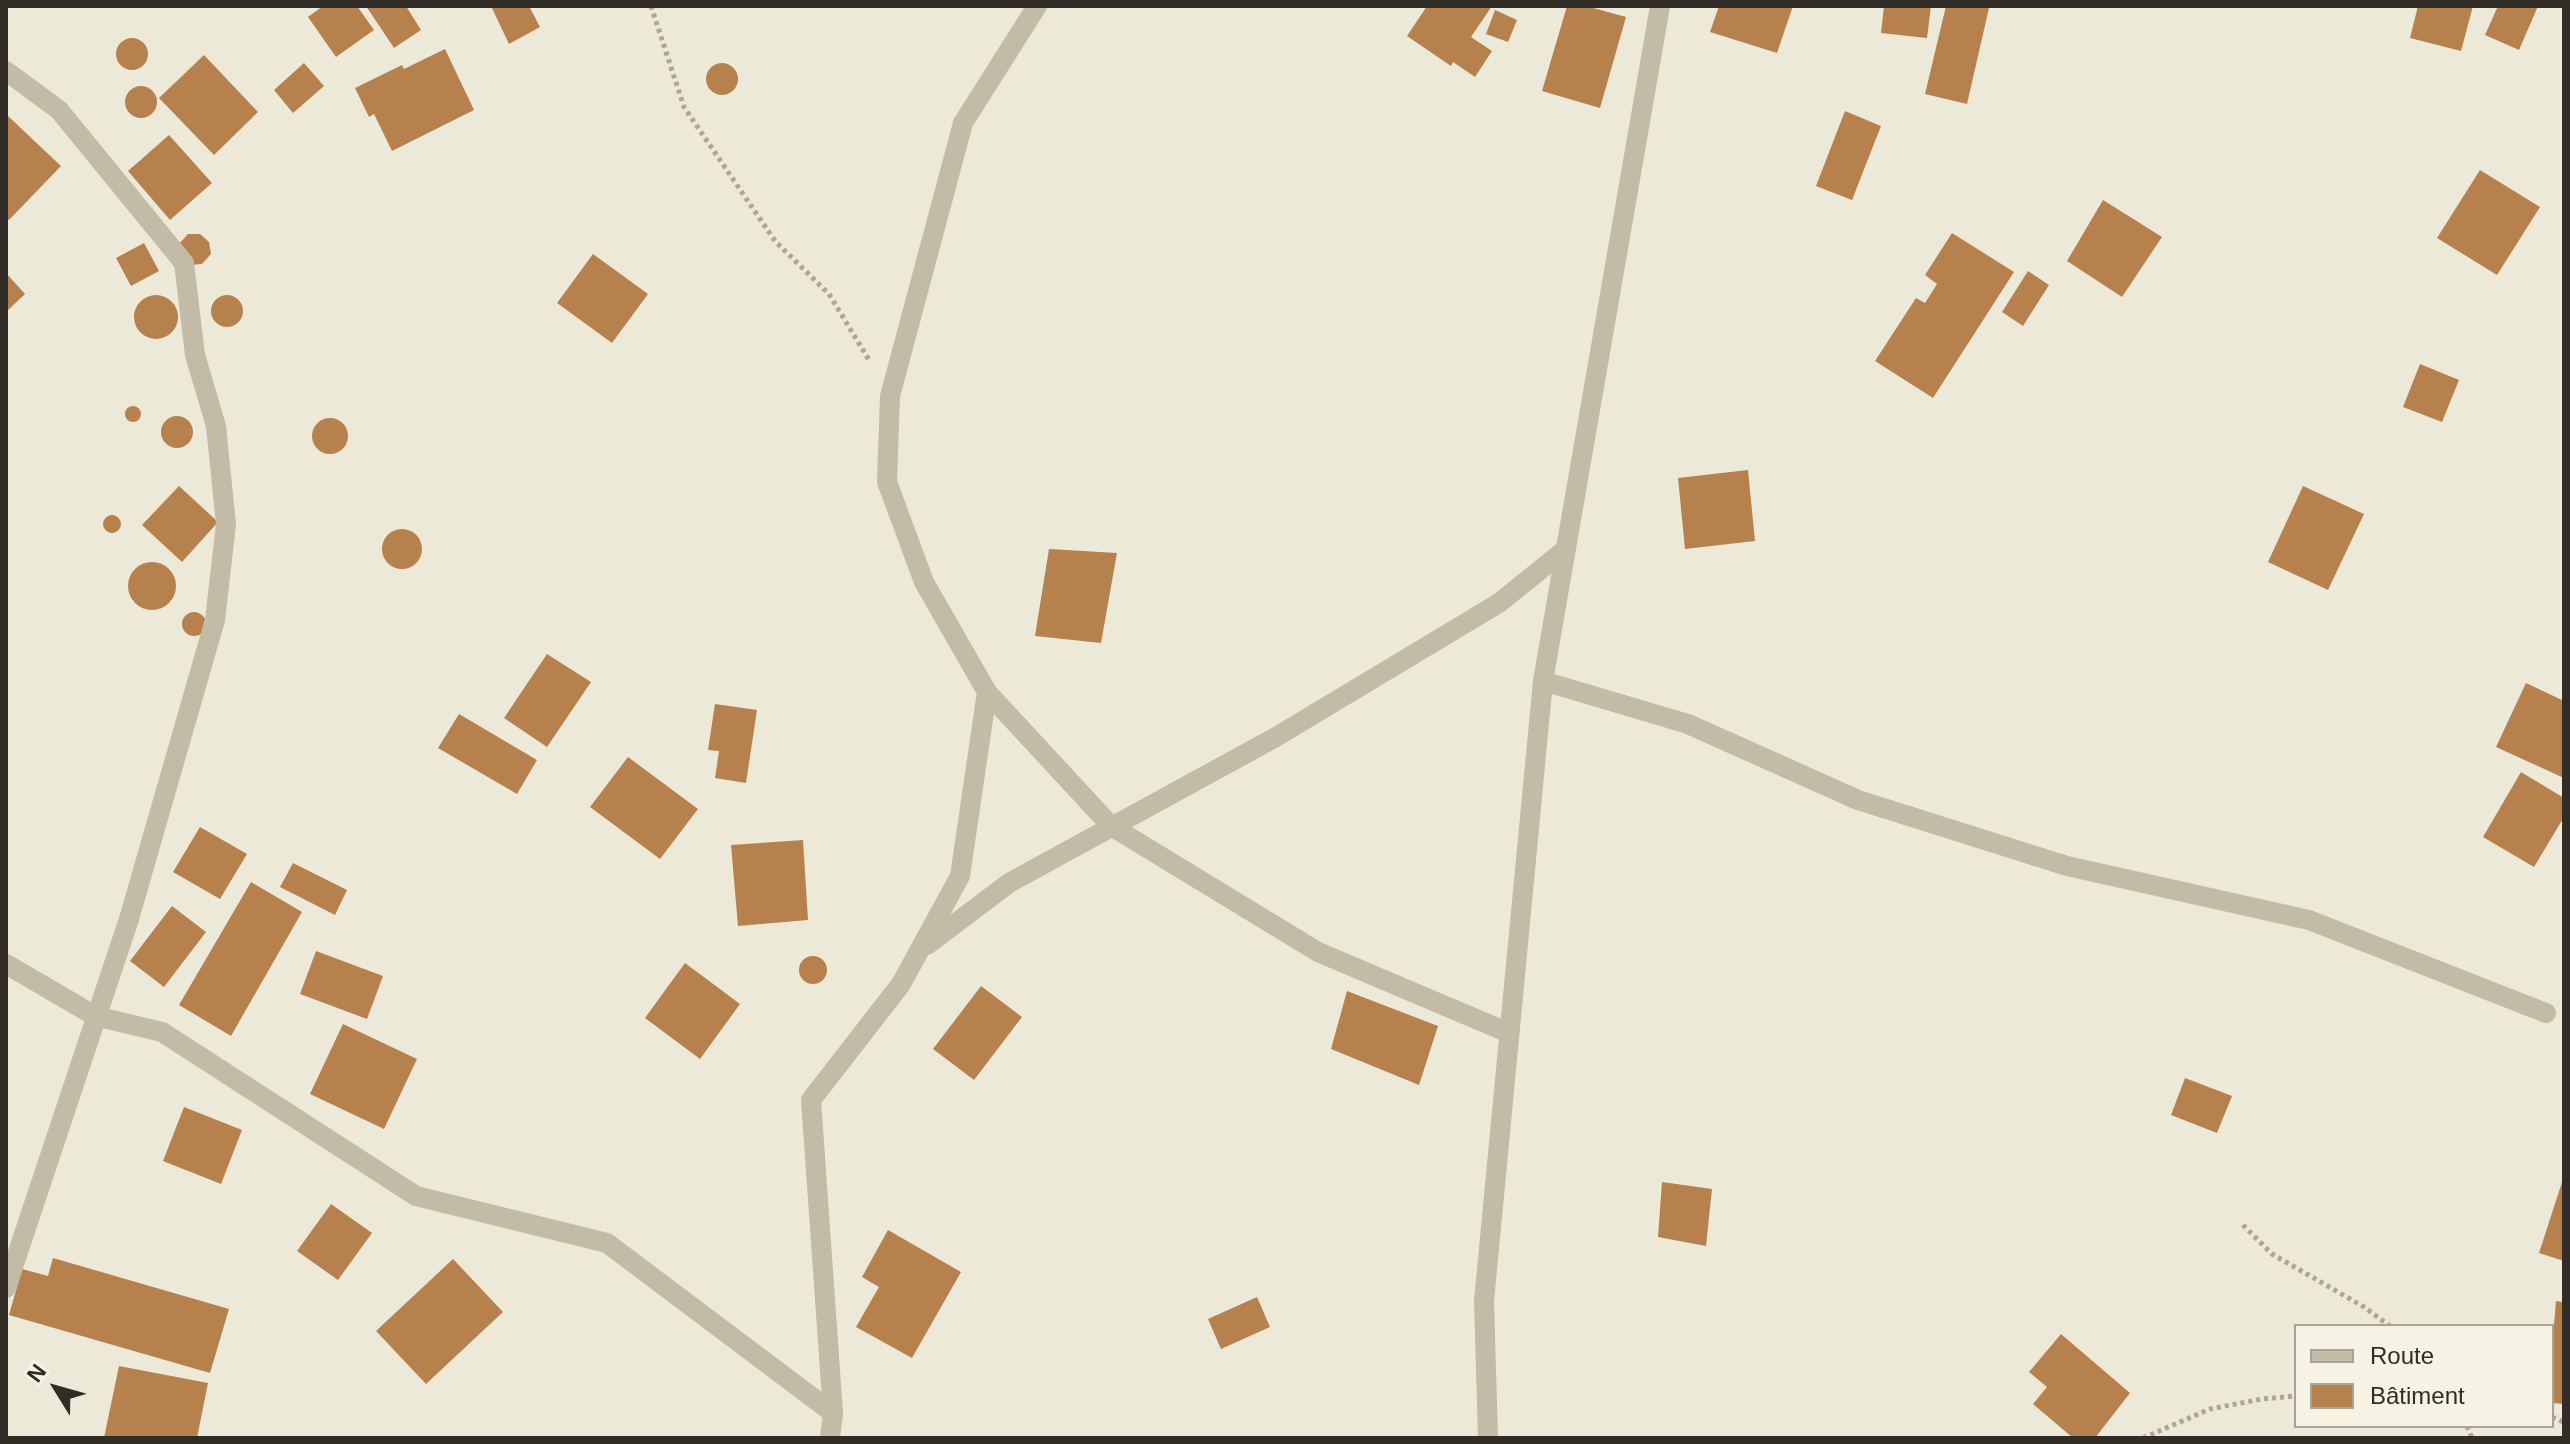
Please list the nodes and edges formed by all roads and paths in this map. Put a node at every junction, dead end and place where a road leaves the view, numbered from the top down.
1 (651, 6) edge
2 (1037, 6) edge
3 (1660, 6) edge
4 (6, 71) edge
5 (890, 396) junction
6 (1566, 549) junction
7 (1543, 681) junction
8 (987, 692) junction
9 (1111, 826) junction
10 (920, 949) junction
11 (6, 964) edge
12 (2546, 1013) dead end
13 (95, 1016) junction
14 (1509, 1033) junction
15 (2243, 1225) dead end
16 (6, 1288) edge
17 (2387, 1324) edge
18 (2294, 1396) edge
19 (833, 1413) junction
20 (830, 1438) edge
21 (1488, 1438) edge
22 (2143, 1438) edge

1 - 5 path
2 - 5 street
3 - 6 street
4 - 13 street
5 - 8 street
6 - 7 street
6 - 9 street
7 - 12 street
7 - 14 street
8 - 9 street
8 - 10 street
9 - 10 street
9 - 14 street
10 - 19 street
11 - 13 street
13 - 16 street
13 - 19 street
14 - 21 street
15 - 17 path
18 - 22 path
19 - 20 street

